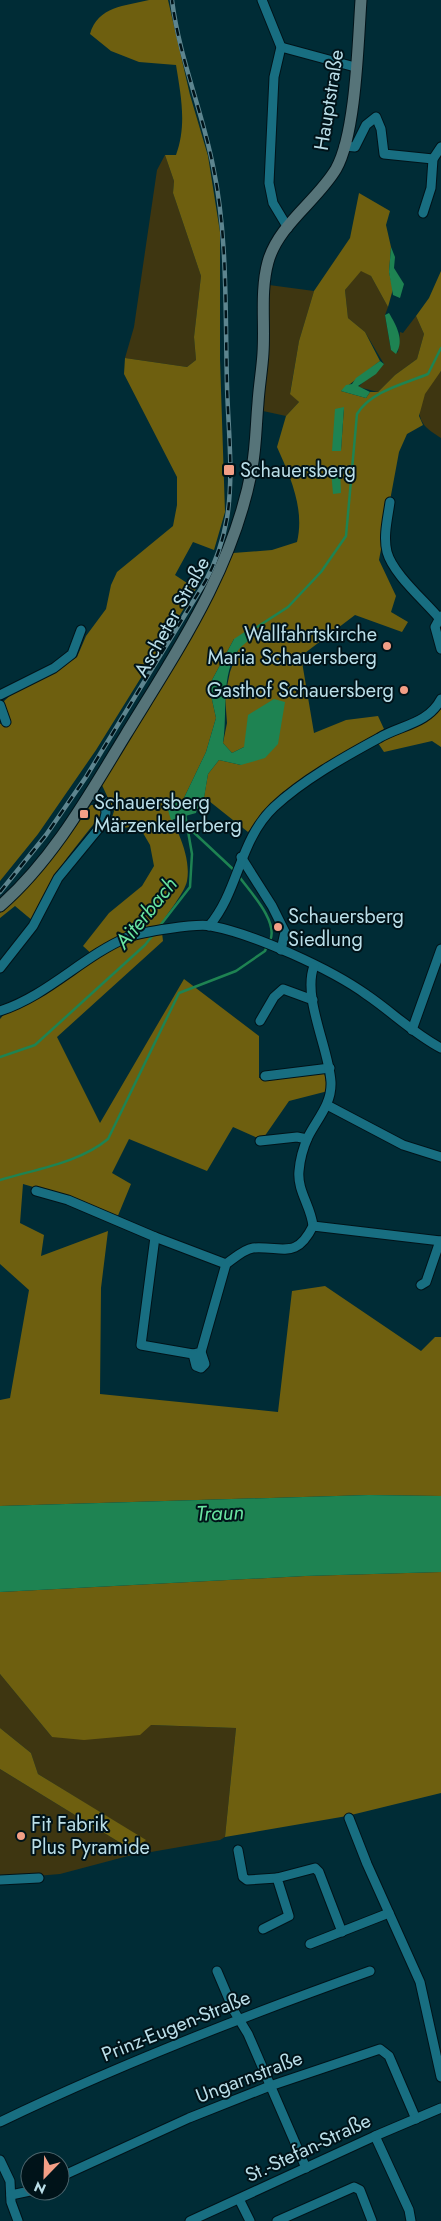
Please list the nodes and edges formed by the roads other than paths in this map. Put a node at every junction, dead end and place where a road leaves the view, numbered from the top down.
1 (262, 0) edge
2 (361, 0) edge
3 (281, 47) junction
4 (355, 67) junction
5 (344, 146) junction
6 (441, 147) edge
7 (433, 159) junction
8 (423, 213) dead end
9 (288, 228) junction
10 (264, 302) joint
11 (390, 502) dead end
12 (440, 617) edge
13 (82, 630) dead end
14 (441, 649) edge
15 (0, 695) edge
16 (441, 699) edge
17 (0, 705) edge
18 (6, 722) dead end
19 (90, 792) junction
20 (240, 861) junction
21 (0, 906) edge
22 (209, 926) junction
23 (279, 949) junction
24 (441, 949) edge
25 (314, 966) junction
26 (0, 968) edge
27 (313, 1000) junction
28 (0, 1011) edge
29 (260, 1021) dead end
30 (412, 1030) junction
31 (441, 1048) edge
32 (330, 1068) junction
33 (265, 1076) dead end
34 (327, 1105) junction
35 (307, 1138) junction
36 (260, 1142) dead end
37 (441, 1157) edge
38 (36, 1191) dead end
39 (313, 1226) junction
40 (155, 1237) junction
41 (441, 1241) edge
42 (226, 1264) junction
43 (421, 1285) dead end
44 (350, 1818) dead end
45 (238, 1850) dead end
46 (39, 1878) dead end
47 (277, 1878) junction
48 (0, 1880) edge
49 (389, 1913) junction
50 (263, 1929) dead end
51 (342, 1932) junction
52 (310, 1944) dead end
53 (217, 1971) dead end
54 (370, 1971) dead end
55 (238, 2018) junction
56 (440, 2059) edge
57 (441, 2077) edge
58 (270, 2086) junction
59 (441, 2108) edge
60 (416, 2119) junction
61 (0, 2122) edge
62 (375, 2136) junction
63 (0, 2160) edge
64 (306, 2168) junction
65 (70, 2172) edge
66 (20, 2193) edge
67 (11, 2195) junction
68 (239, 2198) junction
69 (209, 2217) edge
70 (18, 2221) edge
71 (190, 2221) edge
72 (250, 2221) edge
73 (276, 2221) edge
74 (372, 2221) edge
75 (411, 2221) edge

1 - 3 street
2 - 4 main road, Hauptstraße
3 - 4 street
3 - 9 street
4 - 5 main road, Hauptstraße
5 - 7 street
5 - 9 main road, Hauptstraße
6 - 7 street
7 - 8 street
9 - 10 main road, Hauptstraße
10 - 19 main road, Ascheter Straße
11 - 12 street
12 - 14 street
13 - 15 street
16 - 20 street
17 - 18 street
19 - 21 main road, Ascheter Straße
19 - 26 street
20 - 22 street
20 - 23 street
22 - 23 street
22 - 28 street
23 - 25 street
24 - 30 street
25 - 27 street
25 - 30 street
27 - 29 street
27 - 32 street
30 - 31 street
32 - 33 street
32 - 34 street
34 - 35 street
34 - 37 street
35 - 36 street
35 - 39 street
38 - 40 street
39 - 41 street
39 - 42 street
40 - 42 street
40 - 42 street
41 - 43 street
44 - 49 street
45 - 47 street
46 - 48 street
47 - 50 street
47 - 51 street
49 - 51 street
49 - 56 street
51 - 52 street
53 - 55 street
54 - 55 street, Prinz-Eugen-Straße
55 - 58 street
55 - 61 street, Prinz-Eugen-Straße
56 - 57 street
58 - 60 street, Ungarnstraße
58 - 64 street
58 - 65 street, Ungarnstraße
59 - 60 street, St.-Stefan-Straße
60 - 62 street, St.-Stefan-Straße
62 - 64 street, St.-Stefan-Straße
62 - 75 street
63 - 67 street
64 - 68 street, St.-Stefan-Straße
66 - 67 street
67 - 70 street
68 - 69 street, St.-Stefan-Straße
68 - 72 street
69 - 71 street, St.-Stefan-Straße
73 - 74 street

